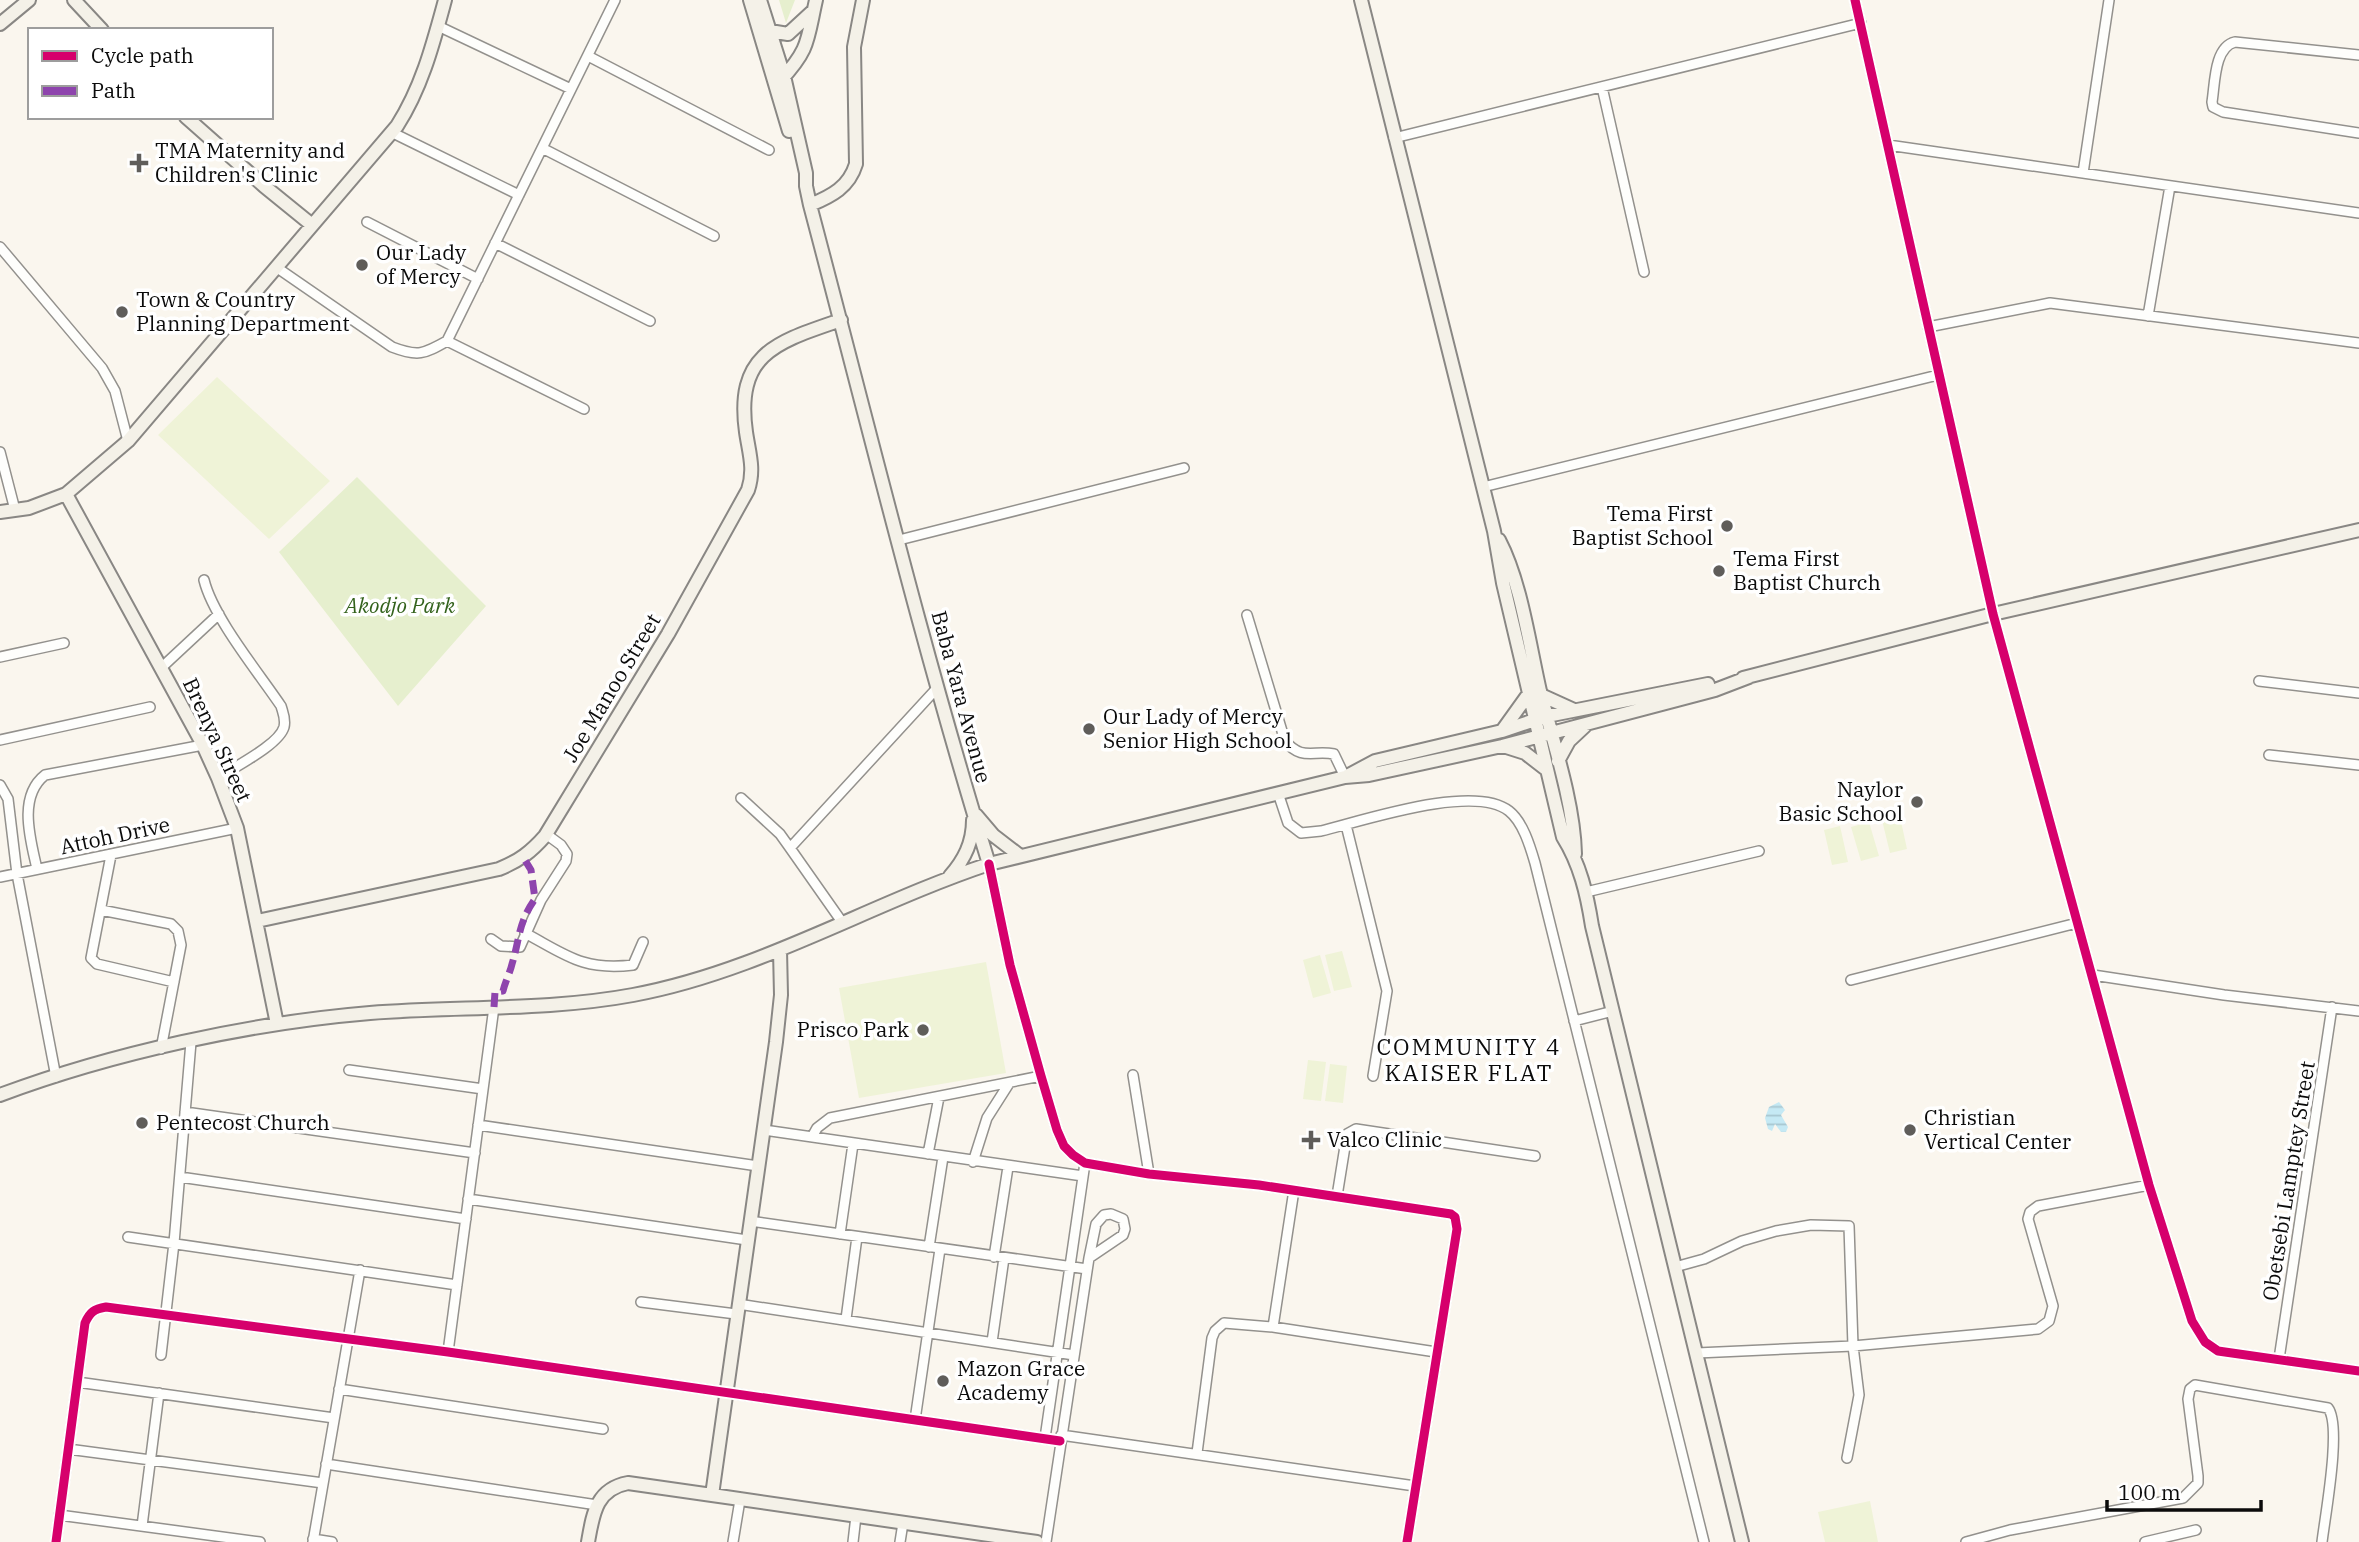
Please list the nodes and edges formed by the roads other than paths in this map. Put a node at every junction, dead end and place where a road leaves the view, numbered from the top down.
1 (29, 0) edge
2 (74, 0) edge
3 (445, 0) edge
4 (615, 0) edge
5 (750, 0) edge
6 (760, 0) edge
7 (863, 0) edge
8 (1361, 0) edge
9 (1855, 0) edge
10 (2109, 0) edge
11 (815, 5) edge
12 (1861, 23) junction
13 (0, 24) edge
14 (438, 26) junction
15 (100, 28) edge
16 (770, 31) junction
17 (2359, 55) edge
18 (588, 56) junction
19 (780, 81) junction
20 (1602, 87) junction
21 (571, 89) junction
22 (188, 119) edge
23 (391, 132) junction
24 (2359, 133) edge
25 (1394, 138) junction
26 (1888, 145) junction
27 (542, 148) junction
28 (769, 150) dead end
29 (2082, 173) junction
30 (2170, 186) junction
31 (519, 195) junction
32 (810, 205) junction
33 (2359, 213) edge
34 (367, 222) dead end
35 (312, 225) junction
36 (714, 236) dead end
37 (495, 243) junction
38 (0, 247) edge
39 (276, 267) junction
40 (1644, 272) dead end
41 (478, 279) junction
42 (2148, 316) junction
43 (841, 320) junction
44 (650, 321) dead end
45 (1928, 327) junction
46 (447, 341) junction
47 (2359, 343) edge
48 (1938, 375) junction
49 (584, 409) dead end
50 (128, 441) junction
51 (0, 452) edge
52 (1184, 468) dead end
53 (1483, 487) junction
54 (66, 494) junction
55 (15, 510) junction
56 (0, 513) edge
57 (2359, 530) edge
58 (899, 540) junction
59 (204, 580) dead end
60 (219, 614) junction
61 (1993, 614) junction
62 (1247, 615) dead end
63 (64, 643) dead end
64 (0, 657) edge
65 (161, 668) junction
66 (1749, 677) junction
67 (2259, 681) dead end
68 (938, 687) junction
69 (1536, 693) junction
70 (2359, 693) edge
71 (150, 707) dead end
72 (1574, 709) junction
73 (1541, 718) junction
74 (1588, 723) junction
75 (1502, 731) junction
76 (1545, 735) junction
77 (0, 740) edge
78 (203, 746) junction
79 (1502, 746) junction
80 (2269, 755) dead end
81 (1558, 761) junction
82 (2359, 765) edge
83 (1547, 770) junction
84 (1345, 777) junction
85 (218, 778) junction
86 (0, 785) edge
87 (1278, 793) junction
88 (741, 798) dead end
89 (972, 810) junction
90 (1346, 825) junction
91 (237, 828) junction
92 (546, 834) junction
93 (790, 848) junction
94 (1759, 850) dead end
95 (111, 855) junction
96 (1019, 855) junction
97 (1574, 855) junction
98 (989, 864) junction
99 (37, 869) junction
100 (17, 874) junction
101 (0, 877) edge
102 (950, 877) junction
103 (1586, 892) junction
104 (100, 910) junction
105 (257, 921) junction
106 (842, 922) junction
107 (2077, 923) junction
108 (525, 933) junction
109 (491, 939) dead end
110 (643, 942) dead end
111 (780, 950) junction
112 (2092, 975) junction
113 (1851, 980) dead end
114 (174, 982) junction
115 (494, 1007) junction
116 (2332, 1007) junction
117 (2359, 1010) edge
118 (1613, 1011) junction
119 (1574, 1021) junction
120 (277, 1024) junction
121 (191, 1041) junction
122 (161, 1049) junction
123 (349, 1070) dead end
124 (1133, 1075) dead end
125 (1041, 1076) junction
126 (1373, 1076) dead end
127 (57, 1077) junction
128 (1008, 1085) junction
129 (483, 1089) junction
130 (0, 1096) edge
131 (939, 1097) junction
132 (185, 1112) junction
133 (478, 1125) junction
134 (764, 1130) junction
135 (812, 1137) junction
136 (853, 1144) junction
137 (475, 1153) junction
138 (928, 1154) junction
139 (1535, 1156) dead end
140 (943, 1157) junction
141 (973, 1162) junction
142 (1085, 1163) junction
143 (758, 1166) junction
144 (1008, 1167) junction
145 (1149, 1174) junction
146 (180, 1177) junction
147 (1083, 1177) junction
148 (2149, 1185) junction
149 (1294, 1190) junction
150 (1337, 1196) junction
151 (468, 1199) junction
152 (466, 1219) junction
153 (750, 1221) junction
154 (840, 1234) junction
155 (128, 1237) dead end
156 (857, 1237) junction
157 (747, 1240) junction
158 (174, 1243) junction
159 (929, 1247) junction
160 (940, 1249) junction
161 (999, 1257) junction
162 (1089, 1258) junction
163 (1675, 1266) junction
164 (1071, 1267) junction
165 (1087, 1269) junction
166 (360, 1270) junction
167 (457, 1285) junction
168 (641, 1302) dead end
169 (737, 1309) junction
170 (166, 1315) junction
171 (846, 1319) junction
172 (1273, 1327) junction
173 (928, 1332) junction
174 (347, 1339) junction
175 (992, 1342) junction
176 (1853, 1346) junction
177 (448, 1352) junction
178 (1436, 1352) junction
179 (1059, 1353) junction
180 (1697, 1353) junction
181 (161, 1355) dead end
182 (1074, 1355) junction
183 (2279, 1360) junction
184 (2359, 1371) edge
185 (77, 1382) junction
186 (339, 1389) junction
187 (725, 1392) junction
188 (159, 1393) junction
189 (334, 1418) junction
190 (915, 1420) junction
191 (603, 1429) dead end
192 (1045, 1438) junction
193 (1061, 1438) junction
194 (68, 1449) junction
195 (1197, 1454) junction
196 (1847, 1458) dead end
197 (151, 1460) junction
198 (326, 1464) junction
199 (323, 1483) junction
200 (1415, 1486) junction
201 (712, 1495) junction
202 (740, 1500) junction
203 (597, 1505) junction
204 (59, 1515) junction
205 (856, 1516) junction
206 (903, 1523) junction
207 (142, 1526) junction
208 (2010, 1530) junction
209 (2196, 1530) dead end
210 (313, 1541) edge
211 (56, 1542) edge
212 (260, 1542) edge
213 (332, 1542) edge
214 (588, 1542) edge
215 (733, 1542) edge
216 (853, 1542) edge
217 (901, 1542) edge
218 (1037, 1542) edge
219 (1046, 1542) edge
220 (1407, 1542) edge
221 (1704, 1542) edge
222 (1742, 1542) edge
223 (1966, 1542) edge
224 (2013, 1542) edge
225 (2145, 1542) edge
226 (2322, 1542) edge

1 - 13 main road
2 - 15 main road
3 - 14 main road
4 - 18 street
5 - 19 main road, Baba Yara Avenue
6 - 16 main road, Baba Yara Avenue
7 - 32 main road
8 - 25 main road
9 - 12 street
10 - 29 street
11 - 16 main road
11 - 19 main road
12 - 20 street
12 - 26 street
14 - 21 street
14 - 23 main road
16 - 19 main road, Baba Yara Avenue
17 - 24 street
18 - 21 street
18 - 28 street
19 - 32 main road, Baba Yara Avenue
20 - 25 street
20 - 40 street
21 - 27 street
22 - 35 main road
23 - 31 street
23 - 35 main road
25 - 53 main road
26 - 29 street
26 - 45 street
27 - 31 street
27 - 36 street
29 - 30 street
30 - 33 street
30 - 42 street
31 - 37 street
32 - 43 main road, Baba Yara Avenue
34 - 41 street
35 - 39 main road
37 - 41 street
37 - 44 street
38 - 50 street
39 - 46 street
39 - 50 main road
41 - 46 street
42 - 45 street
42 - 47 street
43 - 58 main road, Baba Yara Avenue
43 - 92 main road, Joe Manoo Street
45 - 48 street
46 - 49 street
48 - 53 street
48 - 61 street
50 - 54 main road
51 - 55 street
52 - 58 street
53 - 69 main road
54 - 55 main road
54 - 65 main road, Brenya Street
55 - 56 main road
57 - 61 main road
58 - 68 main road, Baba Yara Avenue
59 - 60 street
60 - 65 street
60 - 85 street
61 - 66 main road
61 - 107 street
62 - 84 street
63 - 64 street
65 - 78 main road, Brenya Street
66 - 72 main road
66 - 74 main road
67 - 70 street
68 - 89 main road, Baba Yara Avenue
68 - 93 street
69 - 72 main road
69 - 73 main road
69 - 75 main road
71 - 77 street
72 - 73 main road
73 - 75 main road
73 - 76 main road
74 - 76 main road
74 - 81 main road
75 - 84 main road
76 - 79 main road
76 - 81 main road
76 - 83 main road
78 - 85 main road, Brenya Street
78 - 99 street
79 - 83 main road
79 - 84 main road
80 - 82 street
81 - 97 main road
83 - 97 main road
84 - 87 main road
85 - 91 main road, Brenya Street
86 - 100 street
87 - 90 street
87 - 96 main road
88 - 93 street
89 - 96 main road
89 - 98 main road, Baba Yara Avenue
89 - 102 main road
90 - 119 street
90 - 126 street
91 - 95 street, Attoh Drive
91 - 105 main road, Brenya Street
92 - 105 main road, Joe Manoo Street
92 - 108 street
93 - 106 street
94 - 103 street
95 - 99 street, Attoh Drive
95 - 104 street
96 - 98 main road
97 - 103 main road
98 - 102 main road
98 - 125 street
99 - 100 street, Attoh Drive
100 - 101 street, Attoh Drive
100 - 127 street
102 - 106 main road
103 - 118 main road
104 - 114 street
104 - 114 street
105 - 120 main road, Brenya Street
106 - 111 main road
107 - 112 street
107 - 113 street
108 - 109 street
108 - 110 street
111 - 115 main road
111 - 134 main road
112 - 116 street
112 - 148 street
114 - 122 street
115 - 120 main road
115 - 129 street
116 - 117 street
116 - 183 street, Obetsebi Lamptey Street
118 - 119 street
118 - 163 main road
119 - 221 street
120 - 121 main road
121 - 122 main road
121 - 132 street
122 - 127 main road
123 - 129 street
124 - 145 street
125 - 128 street
125 - 142 street
127 - 130 main road
128 - 131 street
128 - 141 street
129 - 133 street
131 - 135 street
131 - 138 street
132 - 137 street
132 - 146 street
133 - 137 street
133 - 143 street
134 - 135 street
134 - 143 main road
135 - 136 street
136 - 138 street
136 - 154 street
137 - 151 street
138 - 140 street
139 - 150 street
140 - 141 street
140 - 159 street
141 - 144 street
142 - 145 street
142 - 147 street
143 - 153 main road
144 - 147 street
144 - 161 street
145 - 149 street
146 - 152 street
146 - 158 street
147 - 164 street
148 - 176 street
148 - 183 street
149 - 150 street
149 - 172 street
150 - 178 street
151 - 152 street
151 - 157 street
152 - 167 street
153 - 154 street
153 - 157 main road
154 - 156 street
155 - 158 street
156 - 159 street
156 - 171 street
157 - 169 main road
158 - 166 street
158 - 170 street
159 - 160 street
160 - 161 street
160 - 173 street
161 - 164 street
161 - 175 street
162 - 162 street
162 - 165 street
163 - 176 street
163 - 180 main road
164 - 165 street
164 - 179 street
165 - 182 street
166 - 167 street
166 - 174 street
167 - 177 street
168 - 169 street
169 - 171 street
169 - 187 main road
170 - 174 street
170 - 181 street
170 - 185 street
171 - 173 street
172 - 178 street
172 - 195 street
173 - 175 street
173 - 190 street
174 - 177 street
174 - 186 street
175 - 179 street
176 - 180 street
176 - 196 street
177 - 187 street
178 - 200 street
179 - 182 street
179 - 192 street
180 - 222 main road
182 - 193 street
183 - 184 street
185 - 188 street
185 - 194 street
186 - 189 street
186 - 191 street
187 - 190 street
187 - 201 main road
188 - 189 street
188 - 197 street
189 - 198 street
190 - 192 street
192 - 193 street
193 - 195 street
193 - 219 street
194 - 197 street
194 - 204 street
195 - 200 street
197 - 199 street
197 - 207 street
198 - 199 street
198 - 203 street
199 - 210 street
200 - 220 street
201 - 202 main road
201 - 203 main road
202 - 205 main road
202 - 215 street
203 - 214 main road
204 - 207 street
204 - 211 street
205 - 206 main road
205 - 216 street
206 - 217 street
206 - 218 main road
207 - 212 street
208 - 223 street
208 - 224 street
208 - 226 street
209 - 225 street
210 - 213 street

